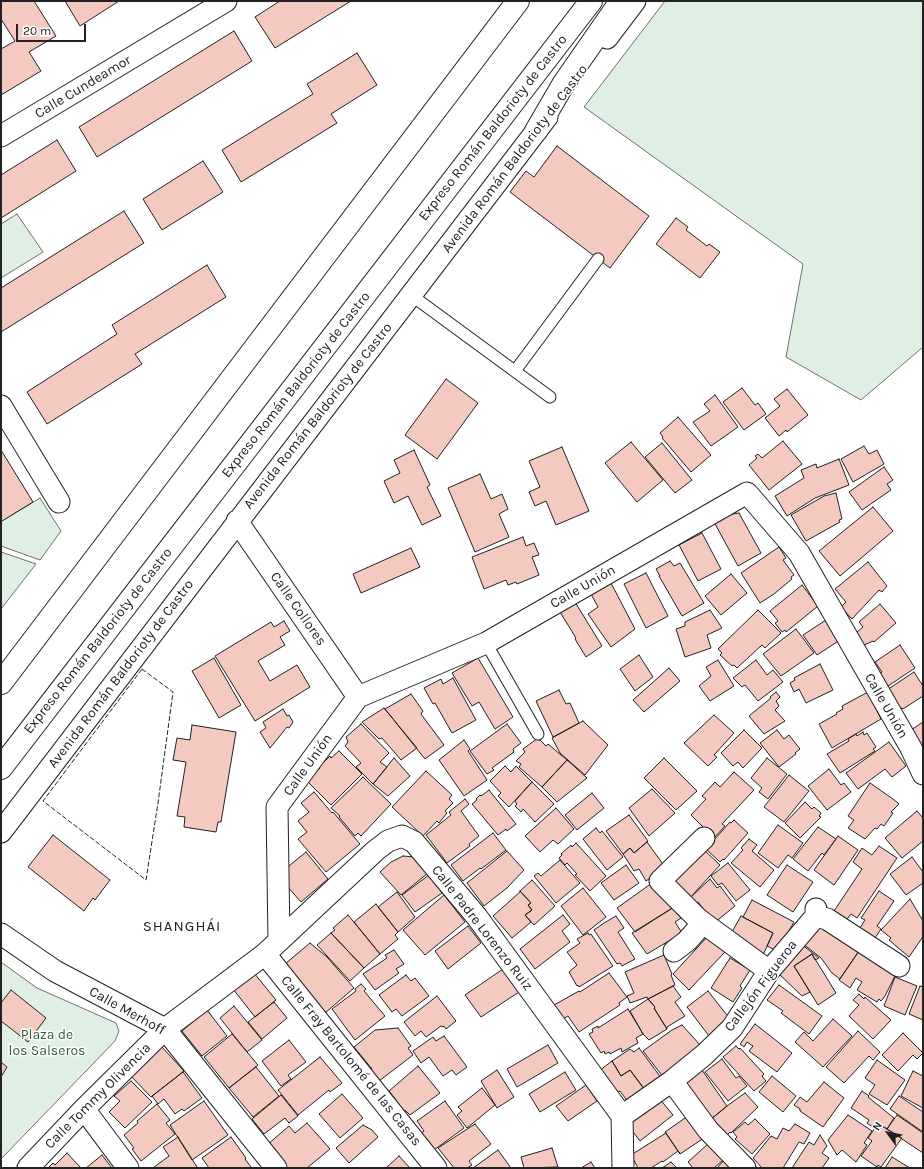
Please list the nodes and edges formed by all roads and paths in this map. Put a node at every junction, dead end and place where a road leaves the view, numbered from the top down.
1 (226, 1) edge
2 (518, 1) edge
3 (590, 1) edge
4 (621, 1) edge
5 (635, 1) edge
6 (536, 131) junction
7 (1, 136) edge
8 (598, 259) dead end
9 (411, 295) junction
10 (515, 371) junction
11 (550, 397) dead end
12 (1, 406) edge
13 (59, 502) dead end
14 (237, 521) junction
15 (486, 643) junction
16 (1, 684) edge
17 (358, 697) junction
18 (538, 734) dead end
19 (1, 768) edge
20 (922, 770) edge
21 (1, 832) edge
22 (704, 838) dead end
23 (703, 923) junction
24 (1, 934) edge
25 (272, 948) junction
26 (674, 951) dead end
27 (899, 966) dead end
28 (768, 971) junction
29 (165, 1029) junction
30 (672, 1081) junction
31 (84, 1109) junction
32 (622, 1116) junction
33 (28, 1168) edge
34 (128, 1168) edge
35 (276, 1168) edge
36 (436, 1168) edge
37 (623, 1168) edge
38 (744, 1168) edge

1 - 7 street, Calle Cundeamor
2 - 16 highway
3 - 19 highway, Expreso Román Baldorioty de Castro
4 - 6 highway
5 - 6 street, Avenida Román Baldorioty de Castro
6 - 9 street, Avenida Román Baldorioty de Castro
8 - 10 lane
9 - 10 lane
9 - 14 street, Avenida Román Baldorioty de Castro
10 - 11 lane
12 - 13 street
14 - 17 street, Calle Collores
14 - 21 street, Avenida Román Baldorioty de Castro
15 - 17 street, Calle Unión
15 - 18 lane
15 - 20 street, Calle Unión
17 - 25 street, Calle Unión
22 - 23 street
23 - 26 street
23 - 28 street
24 - 29 street, Calle Merhoff
25 - 29 street, Calle Tommy Olivencia
25 - 32 street, Calle Padre Lorenzo Ruiz
25 - 36 street, Calle Fray Bartolomé de las Casas
27 - 28 street, Callejón Figueroa
28 - 30 street, Callejón Figueroa
29 - 31 street, Calle Tommy Olivencia
29 - 35 street, Calle Merhoff
30 - 32 street, Callejón Figueroa
30 - 38 street
31 - 33 street, Calle Tommy Olivencia
31 - 34 street
32 - 37 street

